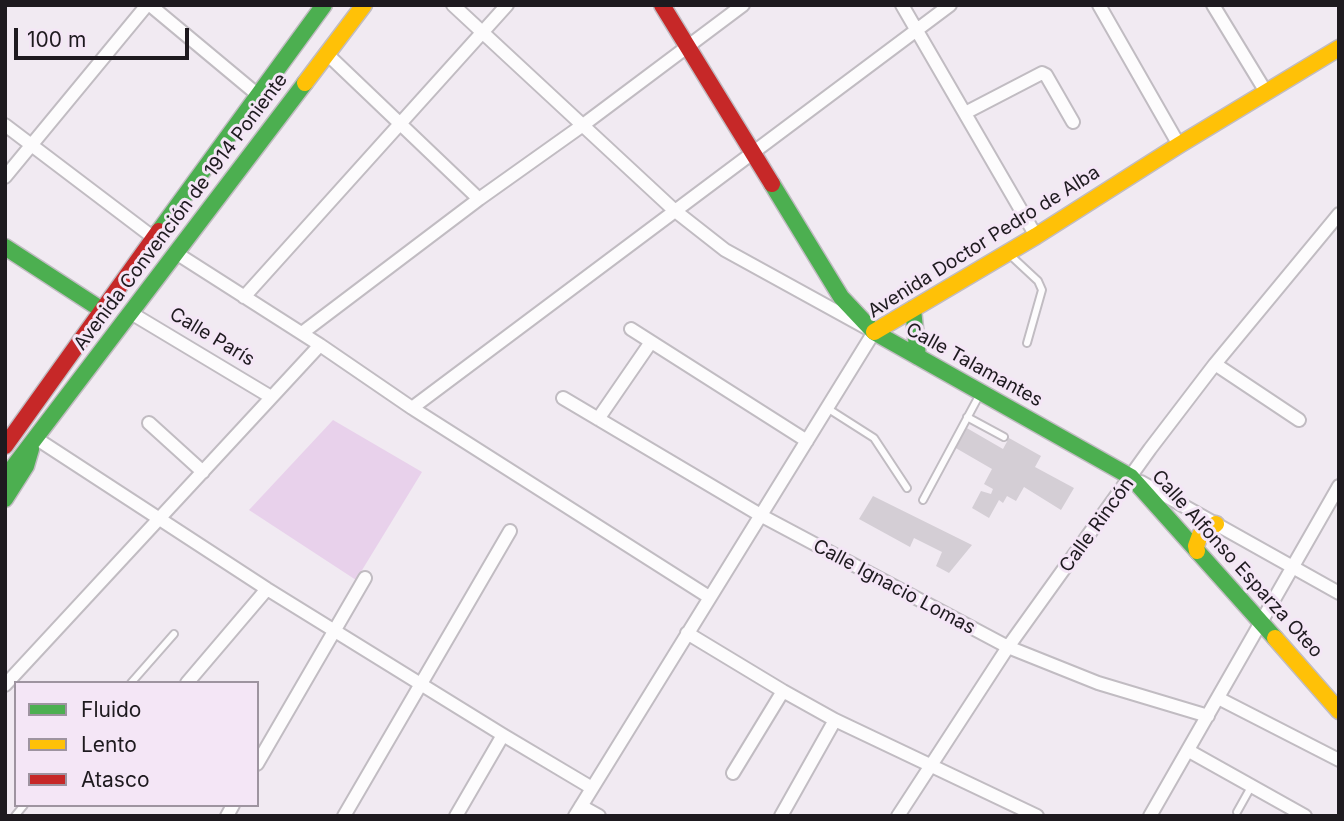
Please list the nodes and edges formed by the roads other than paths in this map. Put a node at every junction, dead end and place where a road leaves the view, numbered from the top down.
1 (149, 5) edge
2 (324, 5) edge
3 (364, 5) edge
4 (453, 5) edge
5 (507, 5) edge
6 (662, 5) edge
7 (743, 5) edge
8 (902, 5) edge
9 (950, 5) edge
10 (1099, 5) edge
11 (1213, 5) edge
12 (916, 30) junction
13 (482, 33) junction
14 (687, 47) junction
15 (1339, 48) edge
16 (326, 54) junction
17 (1266, 92) junction
18 (258, 95) junction
19 (965, 113) junction
20 (1073, 122) dead end
21 (400, 123) junction
22 (5, 125) edge
23 (583, 125) junction
24 (31, 145) junction
25 (1179, 145) junction
26 (752, 151) junction
27 (5, 177) edge
28 (479, 199) junction
29 (674, 210) junction
30 (1339, 214) edge
31 (1036, 236) junction
32 (154, 238) junction
33 (5, 247) edge
34 (176, 253) junction
35 (1008, 253) junction
36 (244, 297) junction
37 (835, 303) junction
38 (913, 309) junction
39 (102, 310) junction
40 (131, 313) junction
41 (631, 328) dead end
42 (874, 332) junction
43 (302, 333) junction
44 (651, 342) junction
45 (1027, 343) dead end
46 (320, 345) junction
47 (918, 357) junction
48 (1215, 364) junction
49 (981, 392) junction
50 (271, 397) junction
51 (563, 398) dead end
52 (412, 408) junction
53 (827, 408) junction
54 (967, 417) junction
55 (598, 419) junction
56 (1299, 420) dead end
57 (149, 423) dead end
58 (9, 434) edge
59 (1003, 437) dead end
60 (807, 441) junction
61 (35, 442) junction
62 (203, 472) junction
63 (1131, 477) junction
64 (5, 478) edge
65 (1339, 486) edge
66 (908, 488) dead end
67 (5, 499) edge
68 (923, 500) dead end
69 (762, 516) junction
70 (158, 519) junction
71 (1216, 524) junction
72 (510, 531) dead end
73 (1197, 551) junction
74 (1292, 567) junction
75 (365, 578) dead end
76 (267, 589) junction
77 (1339, 593) edge
78 (709, 597) junction
79 (1260, 622) junction
80 (336, 631) junction
81 (687, 633) junction
82 (174, 634) dead end
83 (1009, 648) junction
84 (133, 681) edge
85 (189, 681) edge
86 (420, 684) junction
87 (5, 685) edge
88 (783, 691) junction
89 (1218, 698) junction
90 (1339, 711) edge
91 (1208, 716) junction
92 (835, 720) junction
93 (503, 736) junction
94 (1189, 751) junction
95 (1339, 760) edge
96 (259, 761) edge
97 (930, 766) junction
98 (733, 773) dead end
99 (1251, 787) junction
100 (592, 788) junction
101 (578, 811) edge
102 (1237, 812) dead end
103 (1023, 813) edge
104 (344, 816) edge
105 (456, 816) edge
106 (599, 816) edge
107 (781, 816) edge
108 (898, 816) edge
109 (1037, 816) edge
110 (1150, 816) edge
111 (1305, 816) edge

1 - 18 street
1 - 24 street
2 - 18 street, Avenida Convención de 1914 Poniente
3 - 16 street, Avenida Convención de 1914 Poniente
4 - 13 street
5 - 13 street
6 - 14 street, Calle Talamantes
7 - 14 street
8 - 12 street
9 - 12 street
10 - 25 street
11 - 17 street
12 - 19 street
12 - 26 street
13 - 21 street
13 - 23 street
14 - 23 street
14 - 26 street, Calle Talamantes
15 - 17 street, Avenida Doctor Pedro de Alba
16 - 21 street
16 - 34 street, Avenida Convención de 1914 Poniente
17 - 25 street, Avenida Doctor Pedro de Alba
18 - 32 street, Avenida Convención de 1914 Poniente
19 - 20 street
19 - 31 street
21 - 28 street
21 - 36 street
22 - 24 street
23 - 28 street
23 - 29 street
24 - 27 street
24 - 32 street
25 - 31 street, Avenida Doctor Pedro de Alba
26 - 29 street
26 - 37 street, Calle Talamantes
28 - 43 street
29 - 37 street
29 - 52 street
30 - 48 street, Calle Rincón
31 - 35 street, Avenida Doctor Pedro de Alba
32 - 39 street, Avenida Convención de 1914 Poniente
33 - 39 street
34 - 36 street
34 - 40 street, Avenida Convención de 1914 Poniente
35 - 38 street, Avenida Doctor Pedro de Alba
35 - 45 lane
36 - 43 street
37 - 42 street, Calle Talamantes
38 - 42 street, Avenida Doctor Pedro de Alba
38 - 47 street
39 - 58 street, Avenida Convención de 1914 Poniente
40 - 50 street, Calle París
40 - 61 street, Avenida Convención de 1914 Poniente
41 - 44 street
42 - 47 street, Calle Talamantes
42 - 53 street, Avenida Doctor Pedro de Alba
43 - 46 street
44 - 55 street
44 - 60 street
46 - 50 street
46 - 52 street
47 - 49 street, Calle Talamantes
48 - 56 street
48 - 63 street, Calle Rincón
49 - 54 lane
49 - 63 street, Calle Talamantes
50 - 62 street
51 - 55 street, Calle Ignacio Lomas
52 - 78 street
53 - 60 street, Avenida Doctor Pedro de Alba
53 - 66 lane
54 - 59 lane
54 - 68 lane
55 - 69 street, Calle Ignacio Lomas
57 - 62 street
60 - 69 street, Avenida Doctor Pedro de Alba
61 - 64 street, Avenida Convención de 1914 Poniente
61 - 67 street, Avenida Convención de 1914 Poniente
61 - 70 street
62 - 70 street
63 - 71 street, Calle Talamantes
63 - 73 street, Calle Alfonso Esparza Oteo
63 - 83 street, Calle Rincón
65 - 74 street
69 - 78 street, Avenida Doctor Pedro de Alba
69 - 83 street, Calle Ignacio Lomas
70 - 76 street
70 - 87 street
71 - 73 street
71 - 74 street, Calle Talamantes
72 - 86 street
73 - 79 street, Calle Alfonso Esparza Oteo
74 - 77 street, Calle Talamantes
74 - 79 street
75 - 80 street
76 - 80 street
76 - 85 street
78 - 81 street, Avenida Doctor Pedro de Alba
79 - 89 street
79 - 90 street, Calle Alfonso Esparza Oteo
80 - 86 street
80 - 96 street
81 - 88 street
81 - 100 street, Avenida Doctor Pedro de Alba
82 - 84 lane
83 - 91 street, Calle Ignacio Lomas
83 - 97 street, Calle Rincón
86 - 93 street
86 - 104 street
88 - 92 street
88 - 98 street
89 - 91 street
89 - 95 street
91 - 94 street
92 - 97 street
92 - 107 street
93 - 100 street
93 - 105 street
94 - 99 street
94 - 110 street
97 - 103 street
97 - 108 street, Calle Rincón
99 - 102 lane
99 - 111 street
100 - 101 street, Avenida Doctor Pedro de Alba
101 - 106 street, Avenida Doctor Pedro de Alba
103 - 109 street

